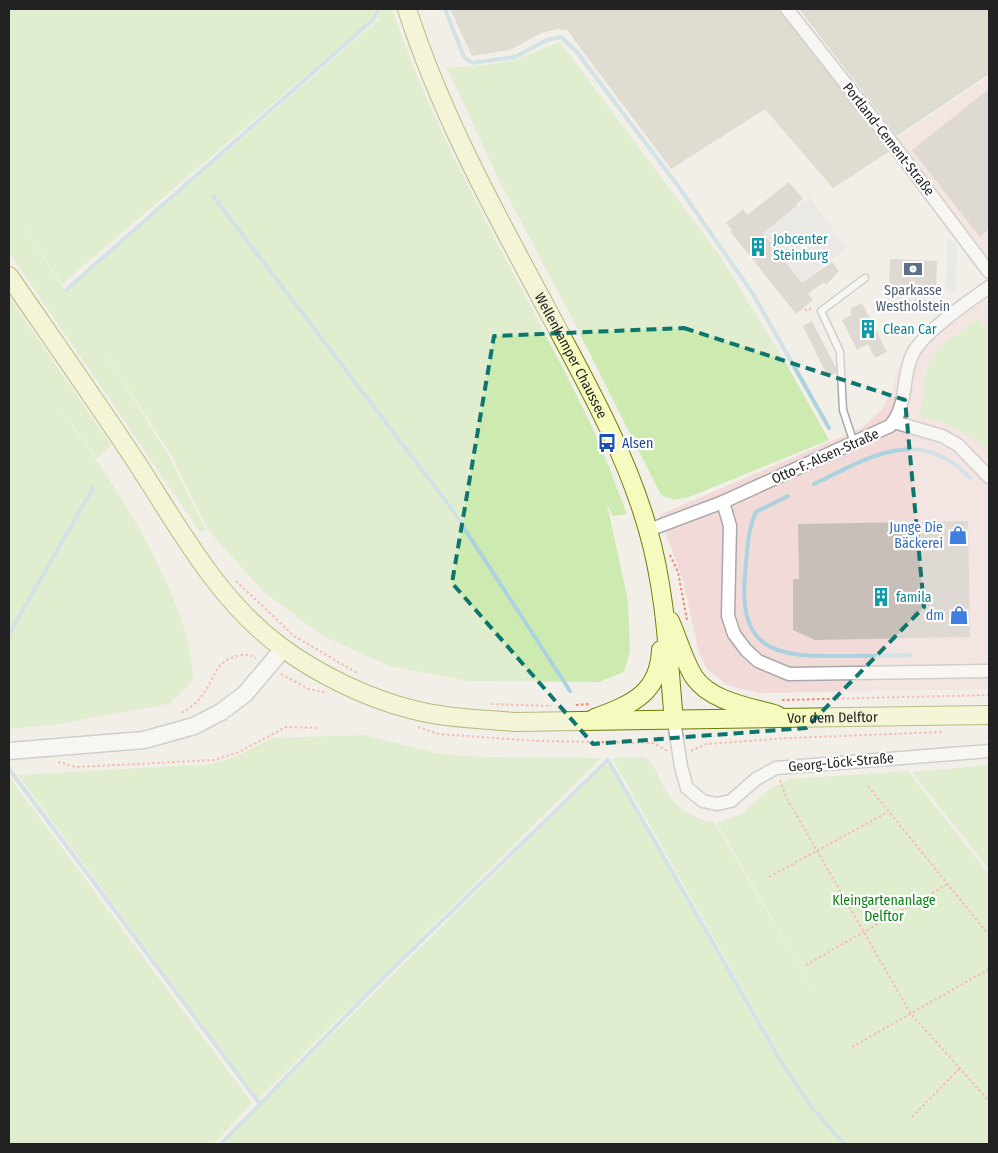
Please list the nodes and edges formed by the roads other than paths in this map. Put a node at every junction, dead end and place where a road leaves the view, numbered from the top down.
1 (407, 9) edge
2 (787, 9) edge
3 (989, 272) edge
4 (9, 276) edge
5 (865, 278) dead end
6 (989, 287) edge
7 (894, 422) junction
8 (854, 443) junction
9 (989, 477) edge
10 (723, 502) junction
11 (649, 530) junction
12 (663, 604) junction
13 (289, 642) junction
14 (989, 671) edge
15 (989, 715) edge
16 (791, 720) junction
17 (674, 721) junction
18 (580, 723) junction
19 (9, 751) edge
20 (989, 751) edge

1 - 11 main road, Wellenkamper Chaussee
2 - 3 street, Portland-Cement-Straße
4 - 13 main road, Vor dem Delftor
5 - 8 lane
6 - 7 street, Otto-F.-Alsen-Straße
7 - 8 street, Otto-F.-Alsen-Straße
7 - 9 street
8 - 10 street, Otto-F.-Alsen-Straße
10 - 11 street, Otto-F.-Alsen-Straße
10 - 14 street
11 - 12 main road, Wellenkamper Chaussee
12 - 16 main road
12 - 17 main road, Wellenkamper Chaussee
12 - 18 main road
13 - 18 main road, Vor dem Delftor
13 - 19 street
15 - 16 main road, Vor dem Delftor
16 - 17 main road, Vor dem Delftor
17 - 18 main road, Vor dem Delftor
17 - 20 street, Georg-Löck-Straße

